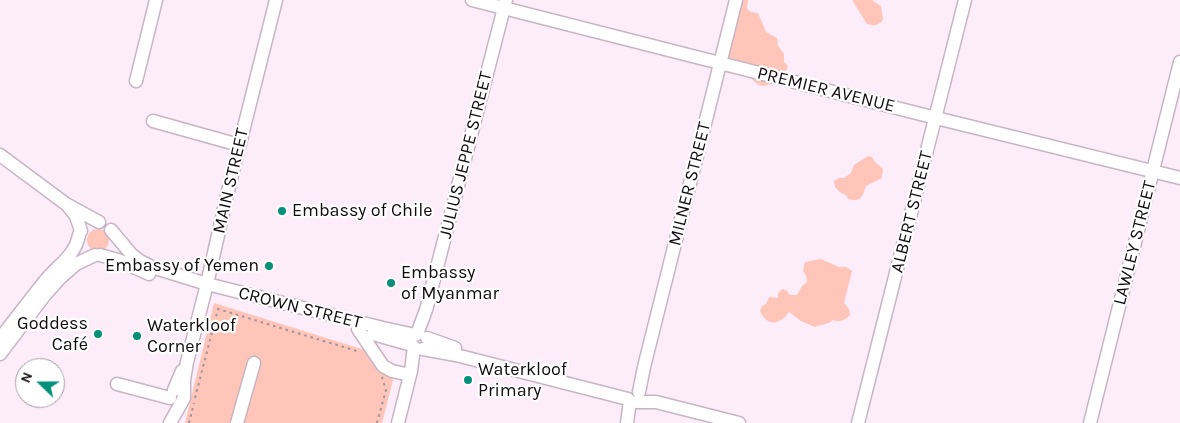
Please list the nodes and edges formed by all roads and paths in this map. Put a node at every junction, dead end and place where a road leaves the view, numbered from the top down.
1 (156, 0) edge
2 (276, 0) edge
3 (472, 0) edge
4 (736, 0) edge
5 (965, 0) edge
6 (505, 4) edge
7 (720, 62) junction
8 (1180, 62) edge
9 (136, 81) dead end
10 (936, 118) junction
11 (153, 121) dead end
12 (239, 145) junction
13 (0, 154) edge
14 (1153, 171) junction
15 (1180, 178) edge
16 (66, 204) junction
17 (99, 222) junction
18 (111, 230) junction
19 (80, 233) junction
20 (97, 255) junction
21 (206, 288) junction
22 (358, 326) junction
23 (0, 339) edge
24 (419, 342) junction
25 (0, 354) edge
26 (365, 354) dead end
27 (254, 363) dead end
28 (380, 371) dead end
29 (410, 373) junction
30 (119, 380) dead end
31 (172, 395) junction
32 (634, 396) junction
33 (628, 420) edge
34 (170, 423) edge
35 (189, 423) edge
36 (237, 423) edge
37 (377, 423) edge
38 (398, 423) edge
39 (739, 423) edge
40 (858, 423) edge
41 (1090, 423) edge

1 - 9 street
2 - 12 street, MAIN STREET
3 - 6 street, PREMIER AVENUE
4 - 7 street, MILNER STREET
5 - 10 street, ALBERT STREET
6 - 7 street, PREMIER AVENUE
6 - 24 street, JULIUS JEPPE STREET
7 - 10 street, PREMIER AVENUE
7 - 32 street, MILNER STREET
8 - 14 street, LAWLEY STREET
10 - 14 street, PREMIER AVENUE
10 - 40 street, ALBERT STREET
11 - 12 street
12 - 21 street, MAIN STREET
13 - 16 street
14 - 15 street, PREMIER AVENUE
14 - 41 street, LAWLEY STREET
16 - 17 street
16 - 19 street
17 - 18 street
17 - 19 street
18 - 20 street
18 - 21 street, CROWN STREET
19 - 20 street
19 - 23 street
20 - 21 street, CROWN STREET
20 - 25 street
21 - 22 street, CROWN STREET
21 - 31 street, MAIN STREET
22 - 24 street, CROWN STREET
22 - 29 street
24 - 29 street, JULIUS JEPPE STREET
24 - 32 street, CROWN STREET
26 - 35 path
27 - 36 street
28 - 37 path
29 - 38 street, JULIUS JEPPE STREET
30 - 31 street
31 - 34 street, MAIN STREET
32 - 33 street, MILNER STREET
32 - 39 street, CROWN STREET

